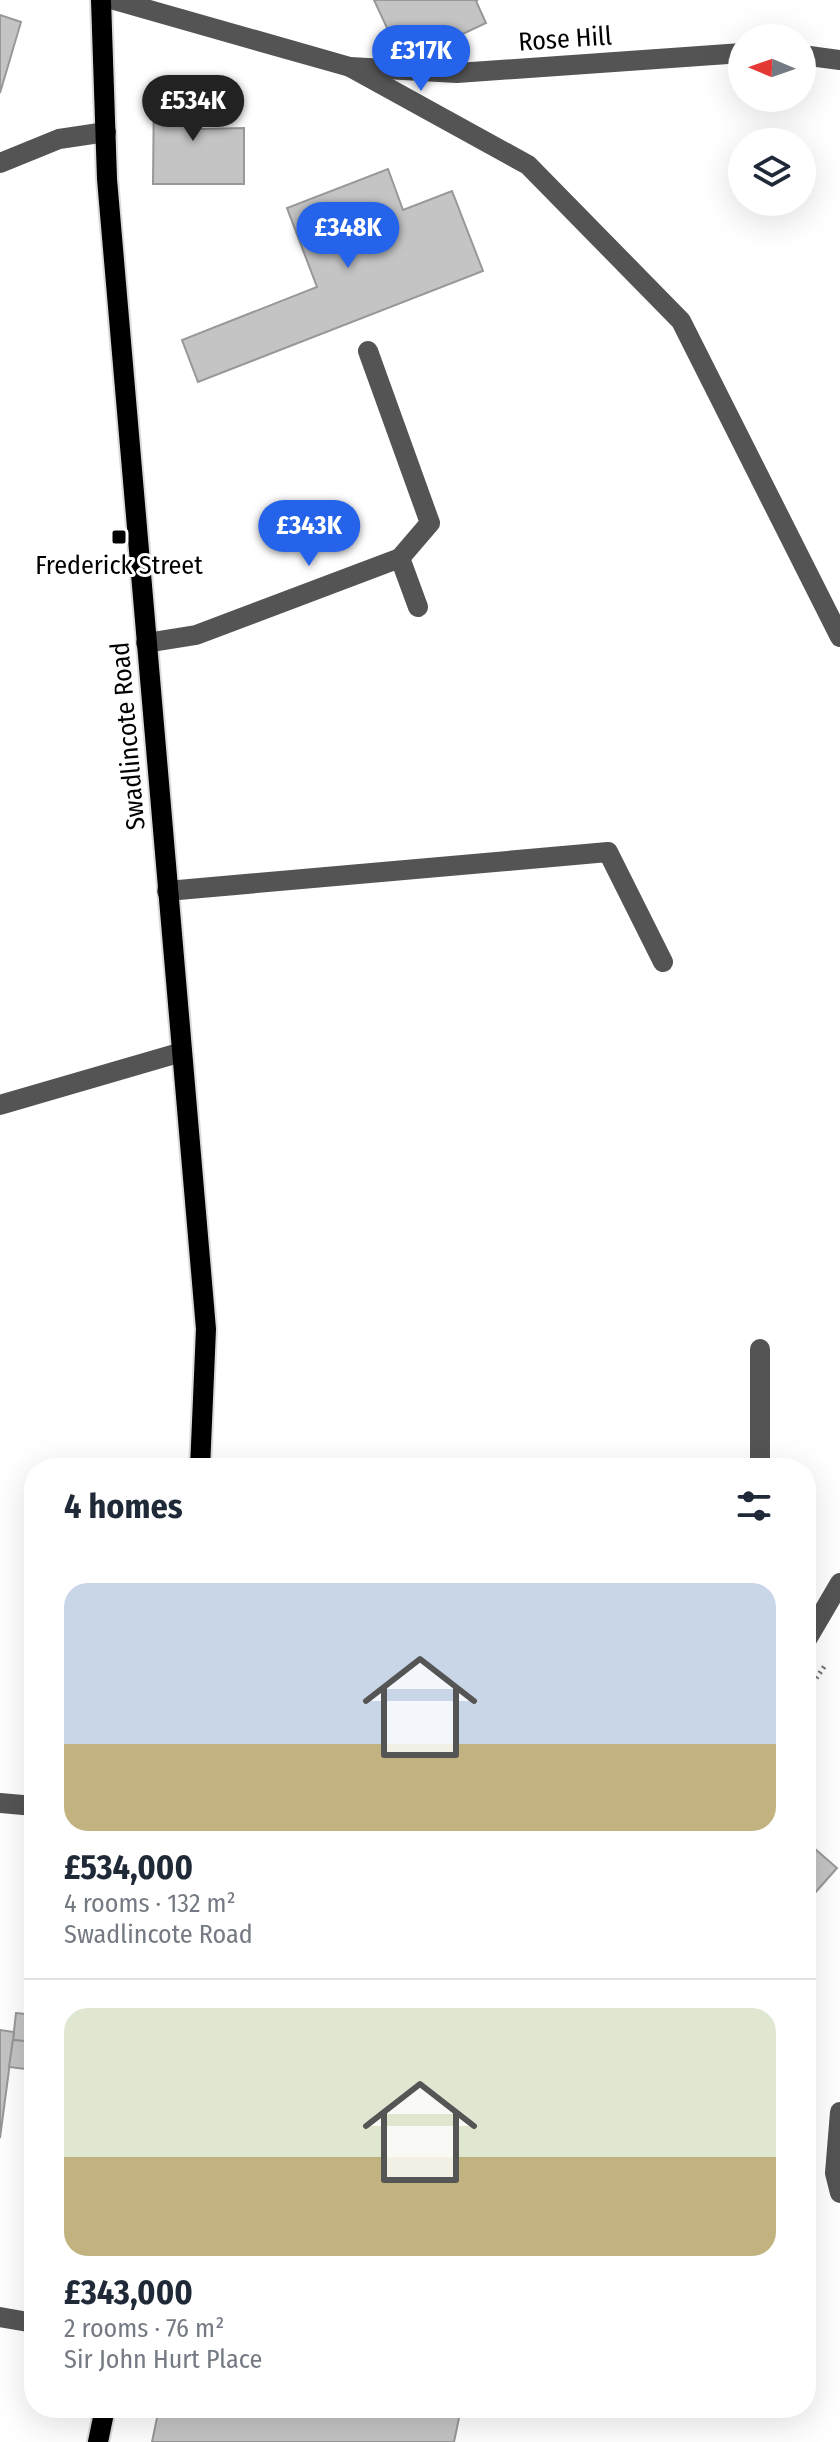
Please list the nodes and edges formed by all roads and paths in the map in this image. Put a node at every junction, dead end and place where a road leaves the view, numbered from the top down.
1 (101, 0) edge
2 (114, 0) edge
3 (728, 54) edge
4 (816, 57) edge
5 (840, 60) edge
6 (350, 67) junction
7 (106, 132) junction
8 (0, 163) edge
9 (368, 351) dead end
10 (400, 558) junction
11 (418, 607) dead end
12 (840, 637) edge
13 (146, 643) junction
14 (167, 891) junction
15 (663, 962) dead end
16 (182, 1052) junction
17 (0, 1105) edge
18 (760, 1349) dead end
19 (200, 1458) edge
20 (760, 1458) edge
21 (840, 1583) edge
22 (816, 1624) edge
23 (0, 1803) edge
24 (24, 1805) edge
25 (840, 2112) edge
26 (840, 2193) edge
27 (0, 2317) edge
28 (24, 2321) edge
29 (103, 2418) edge
30 (98, 2442) edge

1 - 7 main road, Swadlincote Road
2 - 6 street, Rose Hill
3 - 6 street, Rose Hill
4 - 5 street
6 - 12 street
7 - 8 street
7 - 13 main road, Swadlincote Road
9 - 10 street
10 - 11 street
10 - 13 street
13 - 14 main road, Swadlincote Road
14 - 15 street
14 - 16 main road, Swadlincote Road
16 - 17 street
16 - 19 main road, Swadlincote Road
18 - 20 street
21 - 22 street
23 - 24 street
25 - 26 street
27 - 28 street
29 - 30 main road

